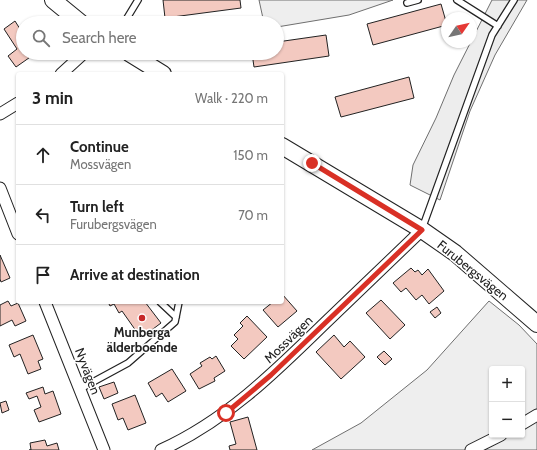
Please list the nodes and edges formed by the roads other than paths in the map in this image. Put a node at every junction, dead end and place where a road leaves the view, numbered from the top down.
1 (53, 0) edge
2 (138, 0) edge
3 (418, 0) edge
4 (457, 0) edge
5 (514, 0) edge
6 (407, 3) dead end
7 (72, 16) edge
8 (128, 16) edge
9 (498, 26) junction
10 (76, 60) edge
11 (140, 60) edge
12 (63, 72) edge
13 (160, 72) edge
14 (16, 104) edge
15 (0, 114) edge
16 (284, 147) edge
17 (0, 188) edge
18 (16, 229) edge
19 (422, 230) junction
20 (46, 304) edge
21 (162, 304) edge
22 (179, 304) edge
23 (176, 317) junction
24 (537, 324) edge
25 (80, 389) junction
26 (537, 415) edge
27 (525, 422) edge
28 (495, 438) edge
29 (104, 450) edge
30 (160, 450) edge
31 (471, 450) edge

1 - 7 street
2 - 8 lane
3 - 6 lane
4 - 9 lane
5 - 9 lane
9 - 19 lane
10 - 12 street
11 - 13 street
14 - 15 street
16 - 19 street, Furubergsvägen
17 - 18 street
19 - 24 street, Furubergsvägen
19 - 30 street, Mossvägen
20 - 25 street, Nyvägen
21 - 23 lane
22 - 23 lane
23 - 25 lane
25 - 29 street, Nyvägen
26 - 27 street
28 - 31 street

